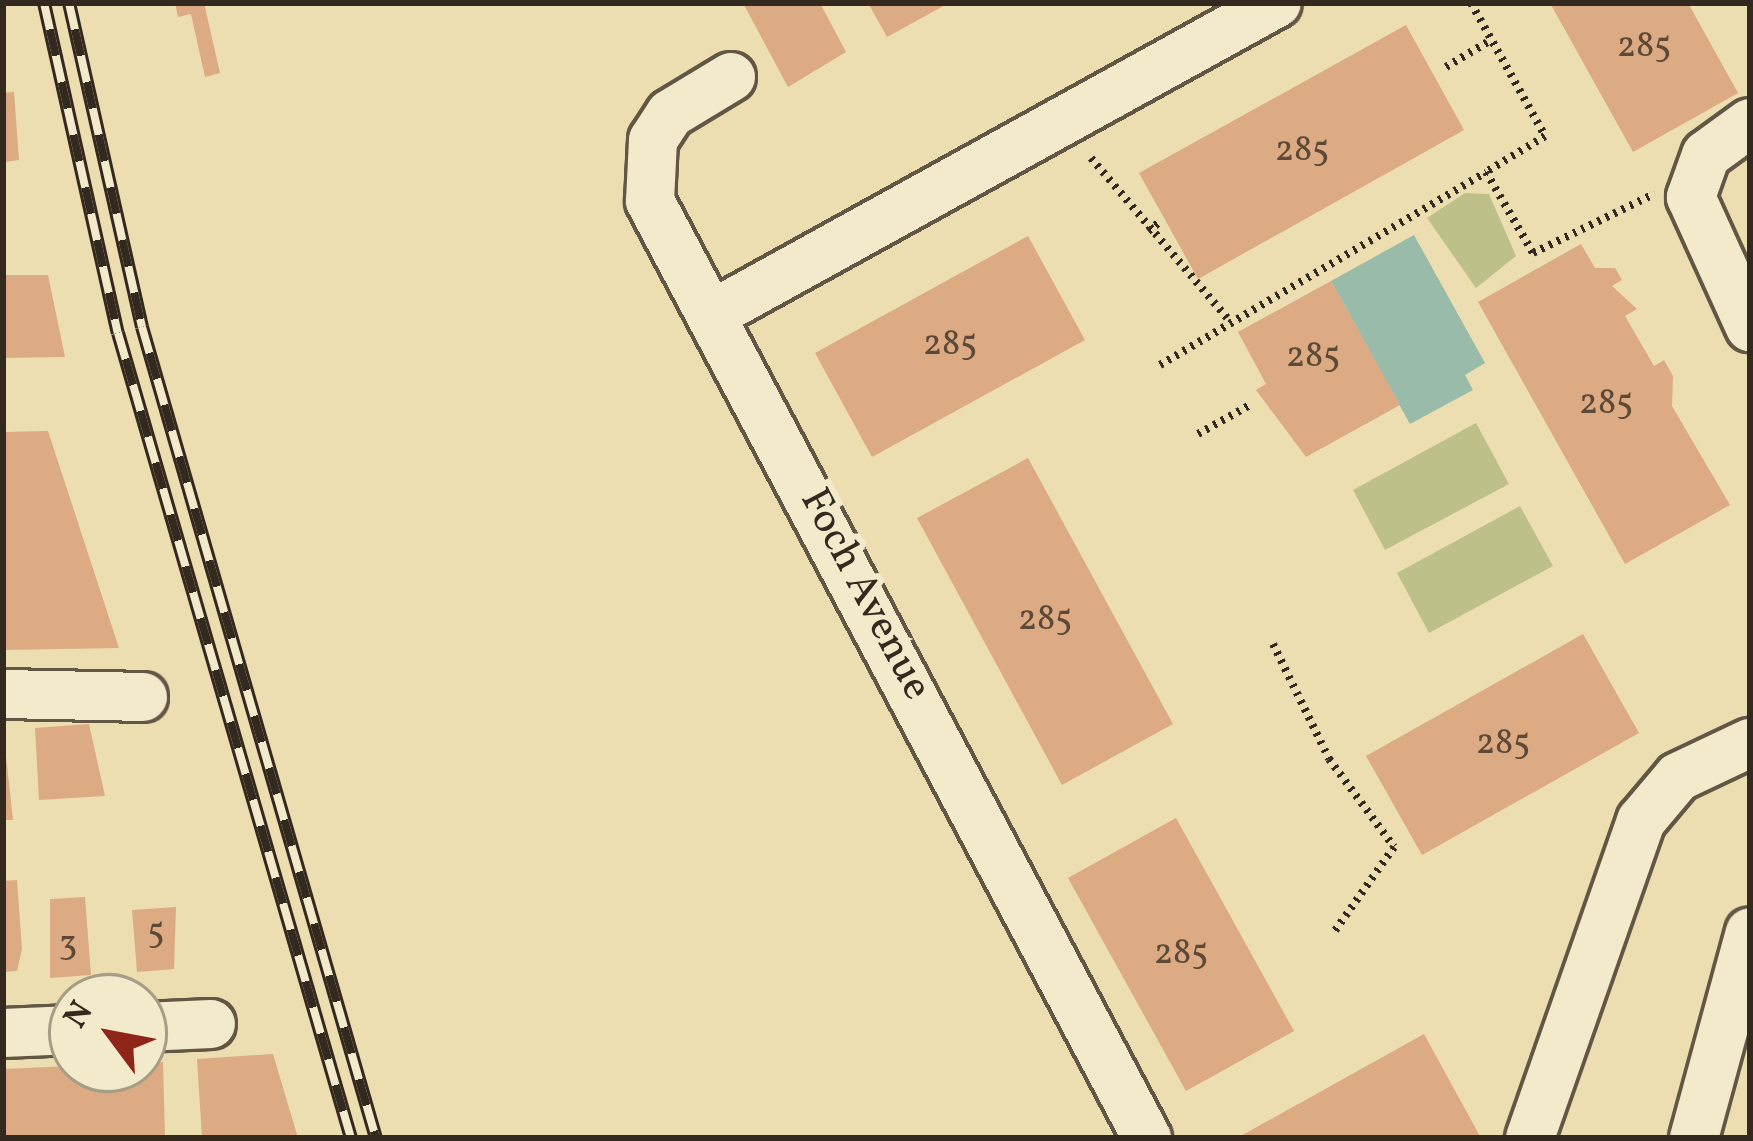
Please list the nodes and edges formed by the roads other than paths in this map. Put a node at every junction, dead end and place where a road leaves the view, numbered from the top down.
1 (1277, 3) edge
2 (730, 77) dead end
3 (1750, 123) edge
4 (711, 315) junction
5 (1750, 327) edge
6 (3, 694) edge
7 (143, 697) dead end
8 (1750, 743) edge
9 (1750, 932) edge
10 (211, 1024) dead end
11 (168, 1026) edge
12 (48, 1031) edge
13 (3, 1033) edge
14 (1147, 1138) edge
15 (1530, 1138) edge
16 (1694, 1138) edge

1 - 4 street
2 - 4 street, Foch Avenue
3 - 5 street
4 - 14 street, Foch Avenue
6 - 7 street
8 - 15 street
9 - 16 street
10 - 11 street
12 - 13 street

